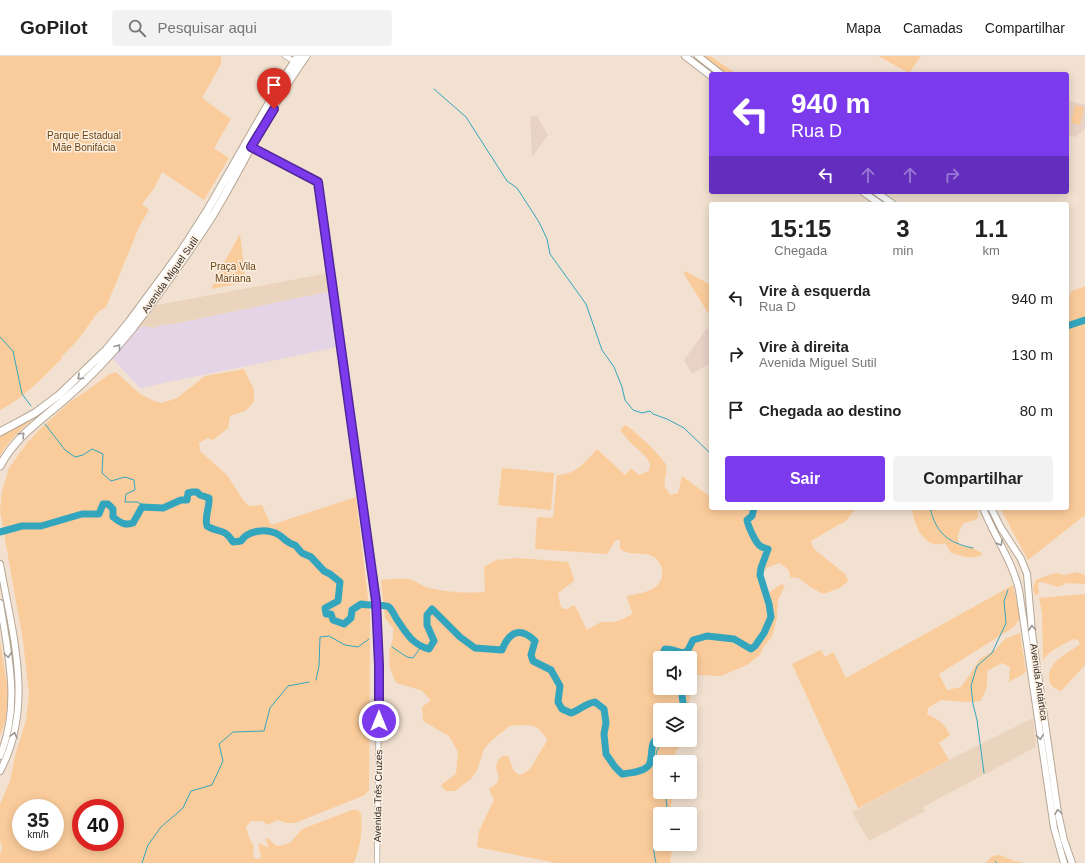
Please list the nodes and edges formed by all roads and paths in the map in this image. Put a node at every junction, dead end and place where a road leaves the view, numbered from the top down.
1 (285, 56) edge
2 (306, 56) edge
3 (685, 56) edge
4 (698, 56) edge
5 (296, 59) edge
6 (718, 72) edge
7 (709, 74) edge
8 (251, 147) junction
9 (866, 194) edge
10 (879, 194) edge
11 (877, 202) edge
12 (890, 202) edge
13 (0, 432) edge
14 (0, 466) edge
15 (984, 510) edge
16 (992, 510) edge
17 (0, 564) edge
18 (1011, 564) junction
19 (1023, 565) junction
20 (1017, 580) junction
21 (1028, 582) junction
22 (0, 603) edge
23 (0, 756) edge
24 (0, 772) edge
25 (1054, 830) junction
26 (1067, 851) junction
27 (377, 863) edge
28 (1064, 863) edge
29 (1072, 863) edge

1 - 5 street
2 - 8 highway, Avenida Miguel Sutil
3 - 7 main road
4 - 6 main road
5 -> 13 highway, Avenida Miguel Sutil
14 -> 8 highway, Avenida Miguel Sutil
8 - 27 street, Avenida Três Cruzes
9 - 11 main road
10 - 12 main road
15 -> 18 main road, Avenida Antártica
16 - 19 main road, Avenida Antártica
24 -> 17 main road
18 - 19 main road
18 - 20 main road, Avenida Antártica
19 - 21 main road, Avenida Antártica
20 - 21 main road
20 -> 25 main road, Avenida Antártica
26 -> 21 main road, Avenida Antártica
22 -> 23 main road
25 - 26 main road
25 - 28 main road, Avenida Antártica
26 - 29 main road, Avenida Antártica

